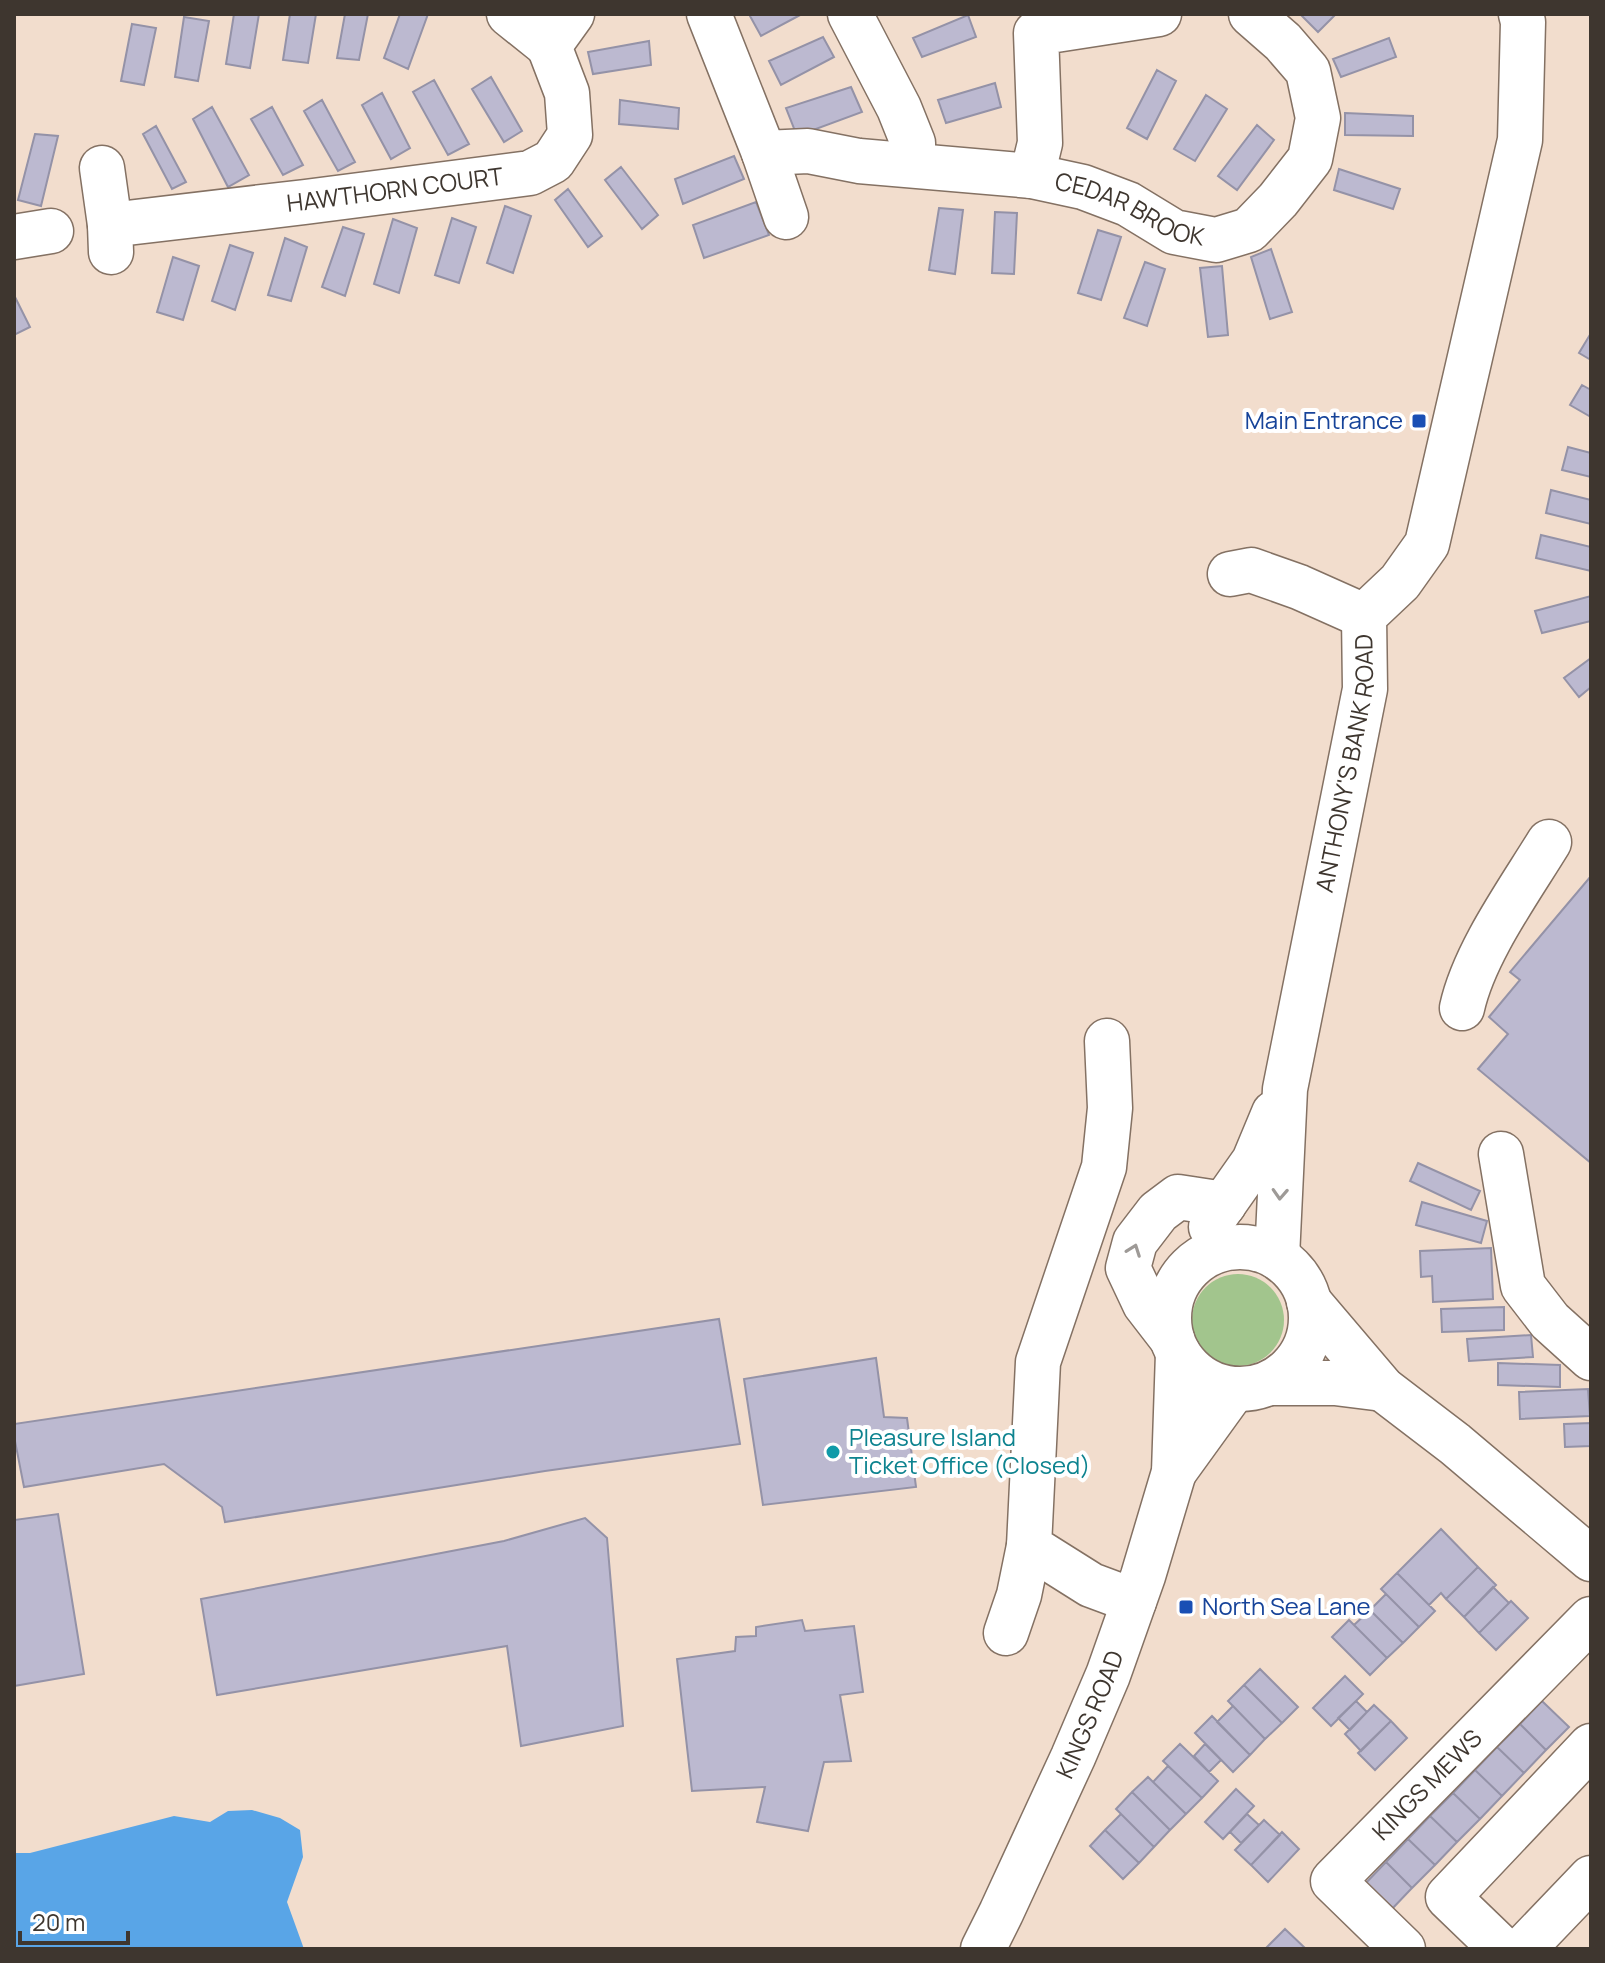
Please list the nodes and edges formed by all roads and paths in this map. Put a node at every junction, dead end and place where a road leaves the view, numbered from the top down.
1 (509, 14) edge
2 (709, 14) edge
3 (850, 14) edge
4 (1159, 14) edge
5 (1251, 14) edge
6 (1521, 14) edge
7 (1035, 24) edge
8 (561, 30) edge
9 (764, 153) junction
10 (913, 165) junction
11 (102, 168) dead end
12 (1032, 176) junction
13 (786, 217) dead end
14 (1230, 574) dead end
15 (1364, 616) junction
16 (1549, 842) dead end
17 (1462, 1008) dead end
18 (1107, 1041) dead end
19 (1285, 1089) junction
20 (1501, 1154) dead end
21 (1224, 1204) junction
22 (1277, 1257) junction
23 (1197, 1261) junction
24 (1309, 1302) junction
25 (1175, 1346) junction
26 (1591, 1358) edge
27 (1252, 1386) junction
28 (1383, 1389) junction
29 (1174, 1472) junction
30 (1029, 1546) junction
31 (1591, 1559) edge
32 (1134, 1601) junction
33 (1591, 1619) edge
34 (1006, 1633) dead end
35 (1591, 1746) edge
36 (1591, 1878) edge
37 (983, 1949) edge
38 (1403, 1949) edge
39 (1502, 1949) edge
40 (1523, 1949) edge

1 - 8 street, HAWTHORN COURT
2 - 9 street
3 - 10 street
4 - 7 street, CEDAR BROOK
5 - 12 street, CEDAR BROOK
6 - 15 street, ANTHONY'S BANK ROAD
7 - 12 street, CEDAR BROOK
8 - 11 street, HAWTHORN COURT
9 - 10 street, CEDAR BROOK
9 - 13 street
10 - 12 street, CEDAR BROOK
14 - 15 street
15 - 19 street, ANTHONY'S BANK ROAD
16 - 17 street
18 - 30 street
19 - 21 street
19 -> 22 street, ANTHONY'S BANK ROAD
20 - 26 street
21 - 23 street
25 -> 21 street
22 - 23 street
22 - 24 street
23 - 25 street
24 - 27 street
24 - 28 street
25 - 27 street
25 - 29 street, KINGS ROAD
27 - 28 street
27 - 29 street, KINGS ROAD
28 - 31 street
29 - 32 street, KINGS ROAD
30 - 32 street
30 - 34 street
32 - 37 street, KINGS ROAD
33 - 38 street, KINGS MEWS
35 - 39 street
36 - 40 street

